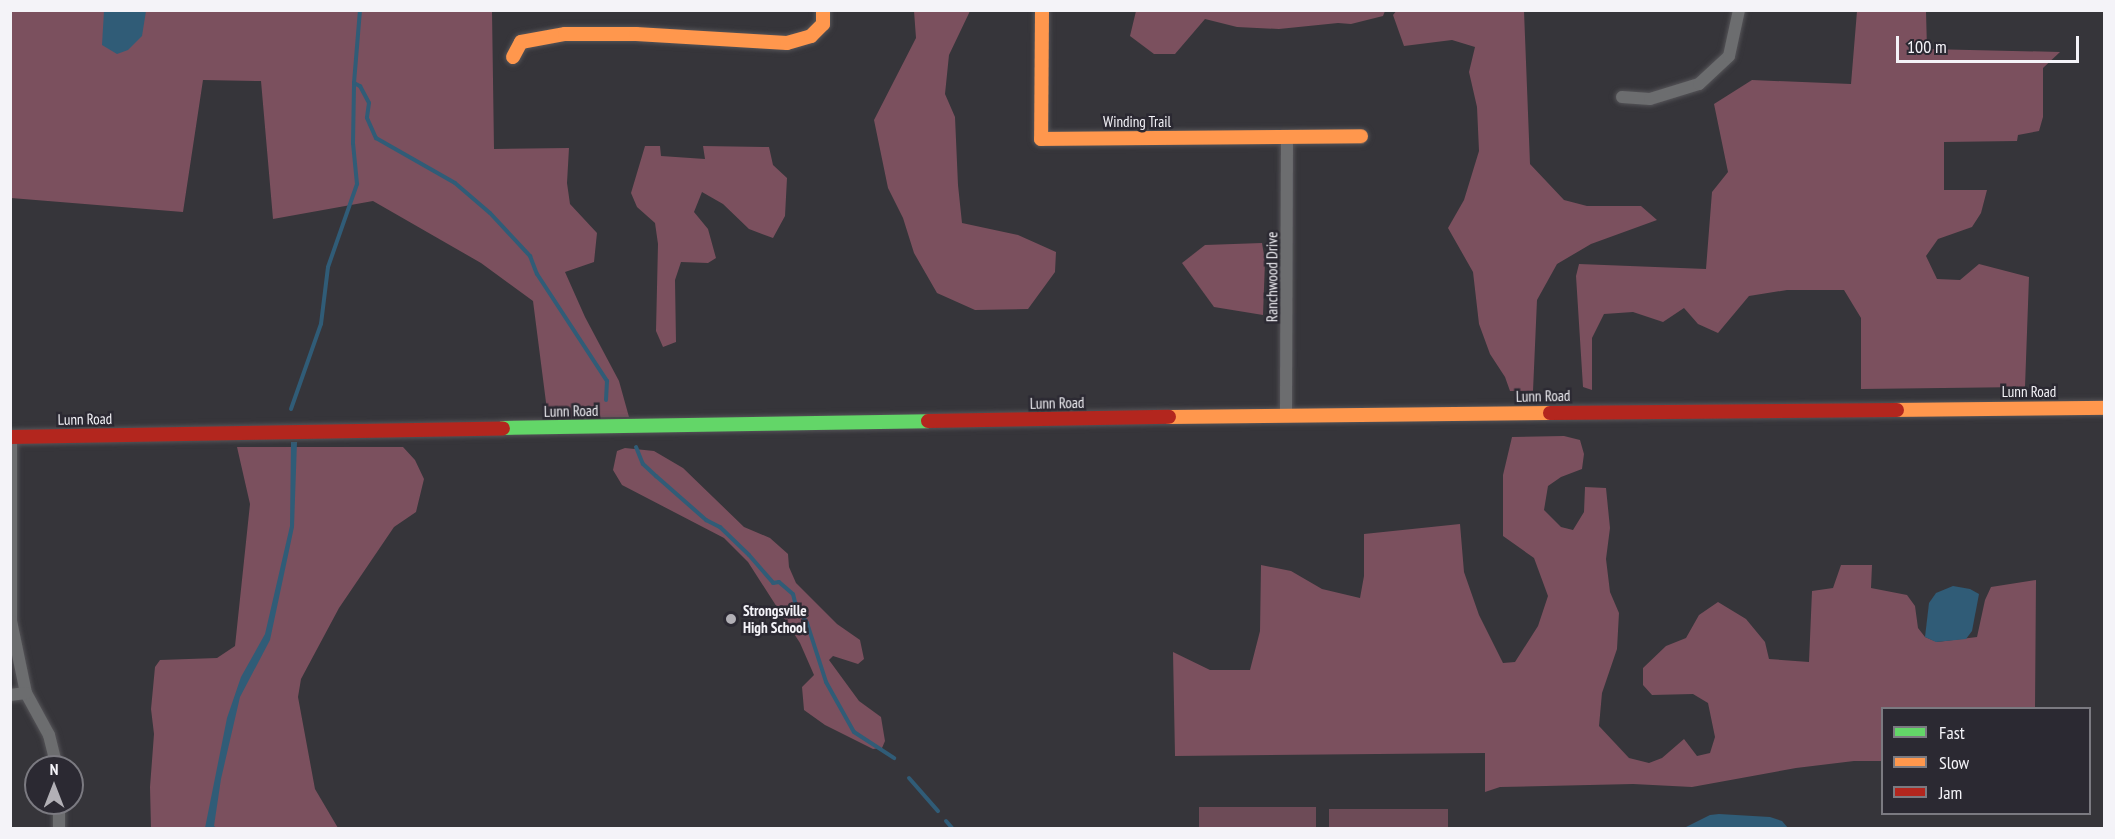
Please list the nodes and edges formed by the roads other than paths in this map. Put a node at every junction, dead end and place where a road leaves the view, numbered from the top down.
1 (823, 10) edge
2 (1042, 10) edge
3 (1739, 10) edge
4 (513, 57) dead end
5 (1622, 97) dead end
6 (1361, 136) dead end
7 (1287, 139) junction
8 (2104, 408) edge
9 (1286, 415) junction
10 (11, 436) edge
11 (26, 693) junction
12 (10, 695) edge
13 (54, 755) edge

1 - 4 street
2 - 7 street, Winding Trail
3 - 5 street
6 - 7 street, Winding Trail
7 - 9 street, Ranchwood Drive
8 - 9 street, Lunn Road
9 - 10 street, Lunn Road
10 - 11 street
11 - 12 street
11 - 13 street

